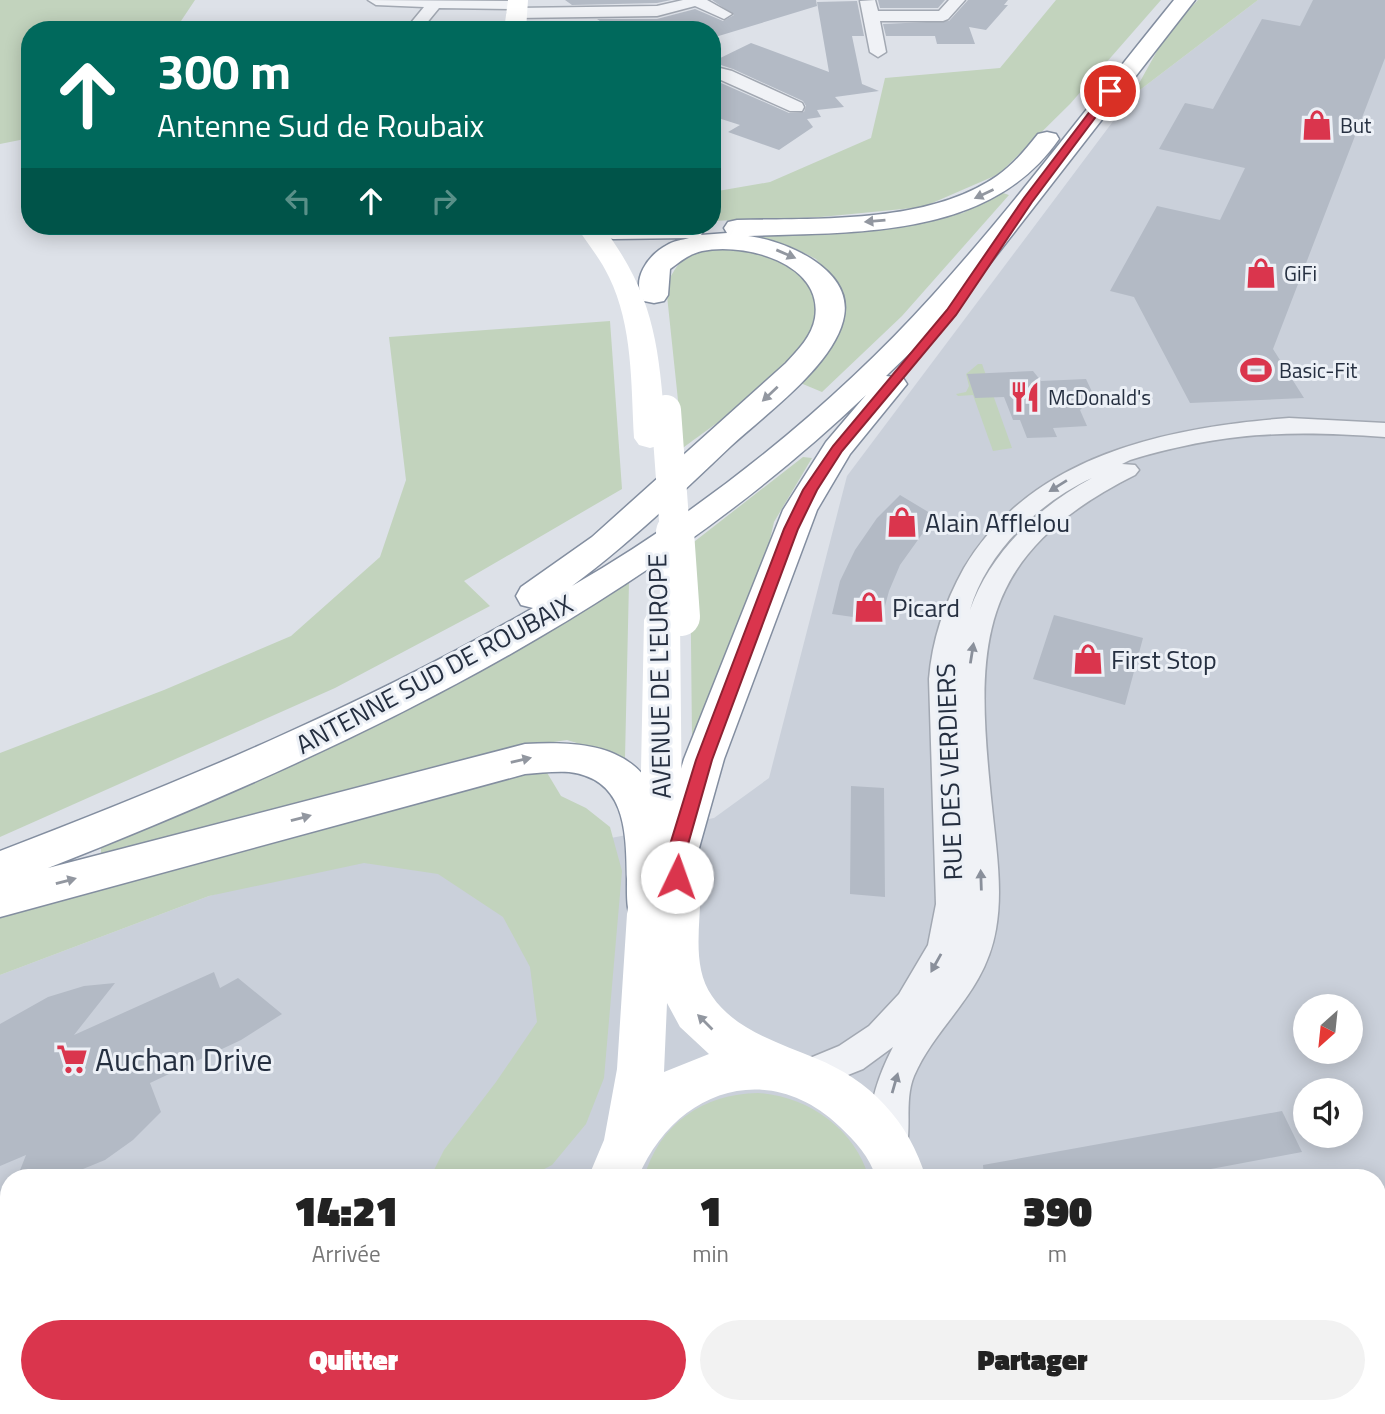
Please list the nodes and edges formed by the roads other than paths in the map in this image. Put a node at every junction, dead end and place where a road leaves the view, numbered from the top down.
1 (376, 0) edge
2 (696, 0) edge
3 (957, 0) edge
4 (1173, 0) edge
5 (1185, 0) edge
6 (435, 3) junction
7 (869, 8) edge
8 (517, 11) edge
9 (724, 15) dead end
10 (420, 21) edge
11 (878, 52) dead end
12 (721, 73) edge
13 (1089, 100) junction
14 (796, 107) dead end
15 (1028, 200) junction
16 (721, 228) edge
17 (606, 235) edge
18 (612, 235) edge
19 (674, 235) edge
20 (636, 256) junction
21 (644, 299) junction
22 (1385, 430) edge
23 (1385, 444) edge
24 (671, 618) junction
25 (398, 681) junction
26 (678, 848) junction
27 (0, 852) edge
28 (0, 869) edge
29 (0, 899) edge
30 (649, 914) junction
31 (794, 1073) junction
32 (620, 1158) edge
33 (895, 1164) edge

1 - 6 street
2 - 8 street
2 - 9 street
3 - 7 street
4 - 13 main road, ANTENNE SUD DE ROUBAIX
5 - 15 main road, ANTENNE SUD DE ROUBAIX
6 - 8 street
6 - 10 street
7 - 11 street
12 - 14 street
13 -> 16 main road
13 - 25 main road, ANTENNE SUD DE ROUBAIX
15 - 26 main road
15 - 28 main road, ANTENNE SUD DE ROUBAIX
17 - 21 main road, AVENUE DE L'EUROPE
18 - 20 main road, AVENUE DE L'EUROPE
19 - 20 main road
20 - 21 main road, AVENUE DE L'EUROPE
21 - 24 main road, AVENUE DE L'EUROPE
21 -> 25 main road
22 -> 31 street, RUE DES VERDIERS
33 -> 23 street, RUE DES VERDIERS
24 - 26 main road, AVENUE DE L'EUROPE
24 - 30 main road, AVENUE DE L'EUROPE
25 - 27 main road, ANTENNE SUD DE ROUBAIX
31 -> 26 main road, AVENUE DE L'EUROPE
29 -> 30 main road
30 - 32 main road, AVENUE DE L'EUROPE
31 - 32 main road
31 - 33 main road, AVENUE DE L'EUROPE

